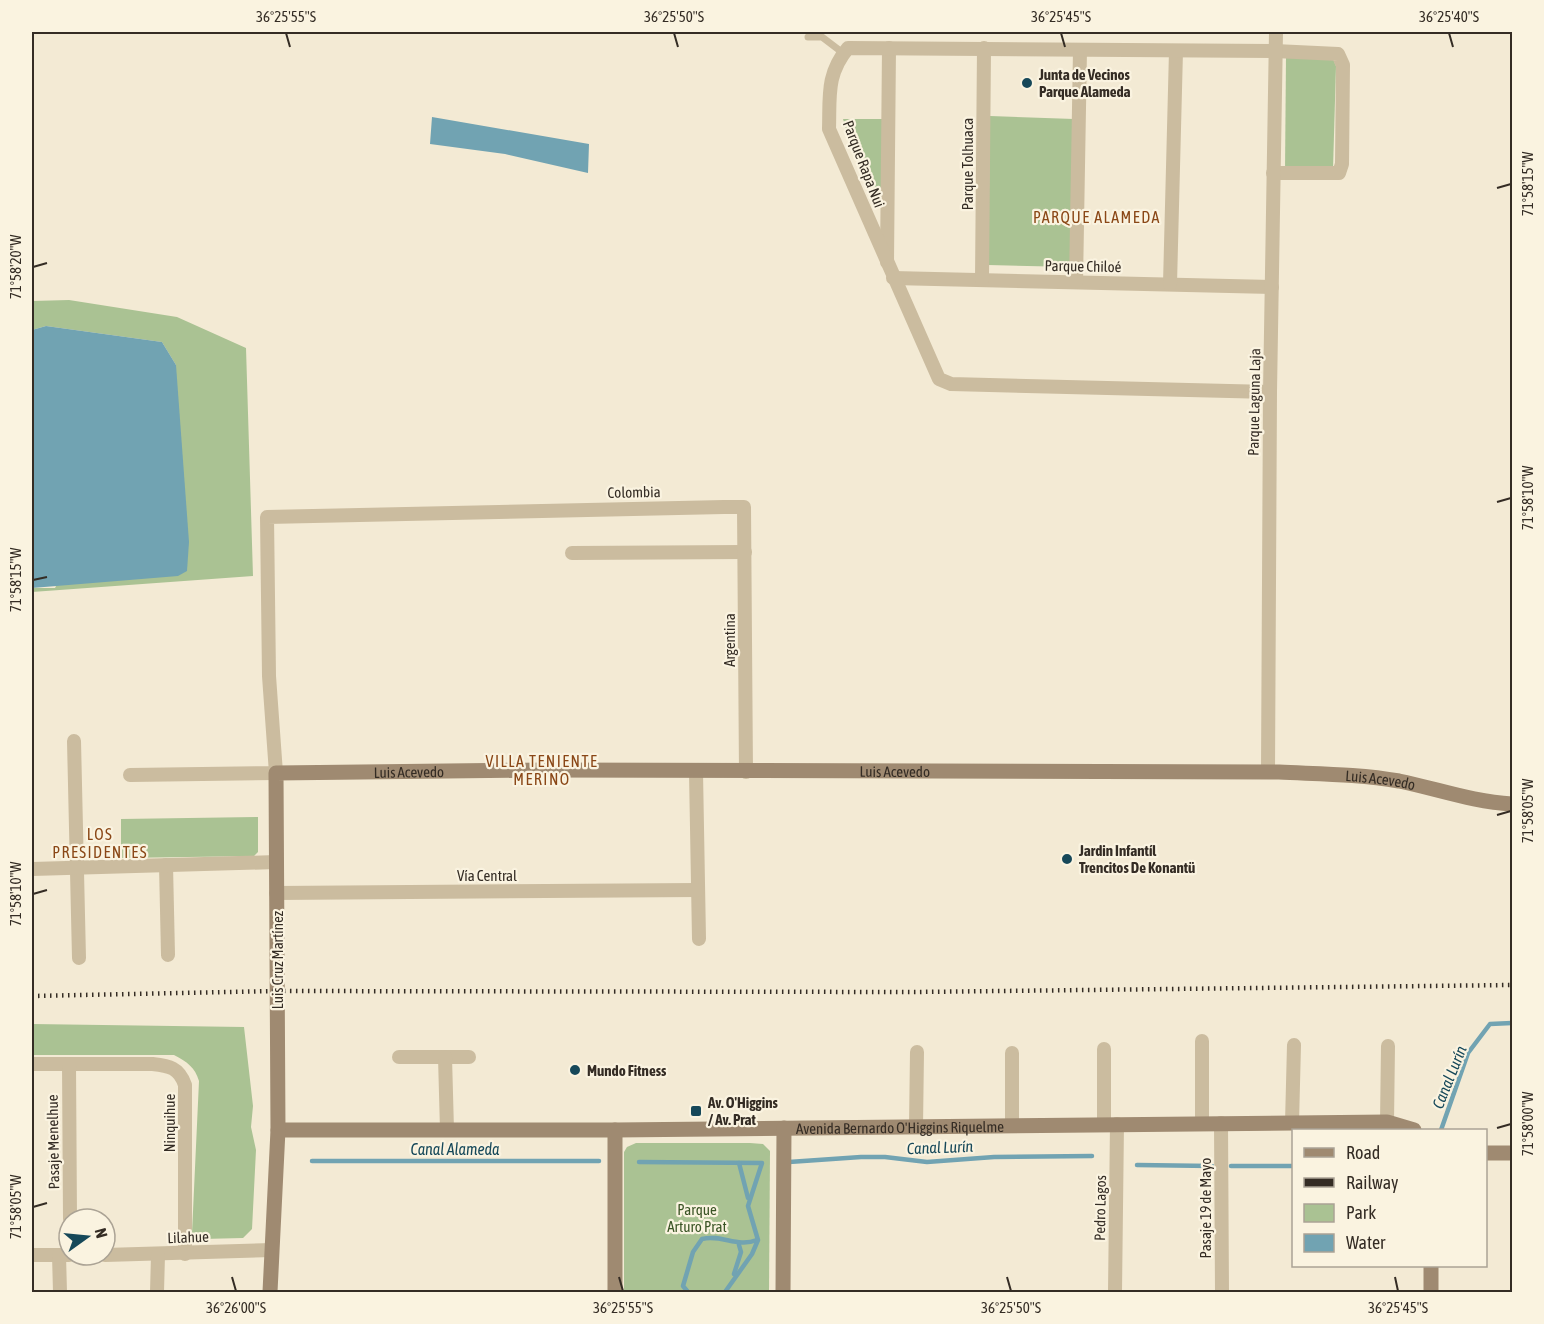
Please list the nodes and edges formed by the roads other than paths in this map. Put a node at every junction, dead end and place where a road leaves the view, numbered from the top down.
1 (1276, 32) edge
2 (808, 37) dead end
3 (889, 48) junction
4 (984, 48) junction
5 (1080, 50) junction
6 (1176, 51) junction
7 (1275, 51) junction
8 (843, 53) junction
9 (1273, 173) junction
10 (890, 272) junction
11 (982, 280) junction
12 (1076, 282) junction
13 (1170, 284) junction
14 (1272, 287) junction
15 (1270, 392) junction
16 (744, 507) joint
17 (745, 552) junction
18 (572, 554) dead end
19 (74, 741) dead end
20 (696, 772) junction
21 (746, 772) junction
22 (1268, 772) junction
23 (276, 773) junction
24 (130, 775) dead end
25 (1512, 804) edge
26 (276, 862) junction
27 (166, 865) junction
28 (77, 868) junction
29 (32, 869) edge
30 (698, 890) junction
31 (276, 893) junction
32 (699, 939) dead end
33 (168, 955) dead end
34 (79, 958) dead end
35 (1202, 1041) dead end
36 (1294, 1045) dead end
37 (1388, 1046) dead end
38 (1104, 1049) dead end
39 (917, 1052) dead end
40 (1012, 1053) dead end
41 (445, 1057) junction
42 (469, 1057) dead end
43 (399, 1058) dead end
44 (32, 1064) edge
45 (69, 1064) junction
46 (1387, 1122) junction
47 (1202, 1123) junction
48 (1221, 1123) junction
49 (1292, 1123) junction
50 (1111, 1124) junction
51 (1012, 1125) junction
52 (916, 1127) junction
53 (784, 1128) junction
54 (1411, 1129) edge
55 (278, 1130) junction
56 (447, 1130) junction
57 (615, 1130) junction
58 (1487, 1153) edge
59 (1512, 1153) edge
60 (70, 1207) edge
61 (272, 1250) junction
62 (185, 1254) junction
63 (57, 1255) edge
64 (117, 1255) edge
65 (158, 1255) junction
66 (32, 1256) edge
67 (63, 1267) edge
68 (1431, 1267) edge
69 (60, 1293) edge
70 (157, 1293) edge
71 (270, 1293) edge
72 (615, 1293) edge
73 (783, 1293) edge
74 (1115, 1293) edge
75 (1222, 1293) edge
76 (1431, 1293) edge

1 - 7 street, Parque Laguna Laja
2 - 8 lane
3 - 4 street
3 - 8 street
3 - 10 street
4 - 5 street
4 - 11 street, Parque Tolhuaca
5 - 6 street
5 - 12 street
6 - 7 street
6 - 13 street
7 - 9 street, Parque Laguna Laja
7 - 9 street
8 - 10 street, Parque Rapa Nui
9 - 14 street, Parque Laguna Laja
10 - 11 street, Parque Chiloé
10 - 15 street, Parque Rapa Nui
11 - 12 street, Parque Chiloé
12 - 13 street, Parque Chiloé
13 - 14 street, Parque Chiloé
14 - 15 street, Parque Laguna Laja
15 - 22 street, Parque Laguna Laja
16 - 17 street, Argentina
16 - 23 street, Colombia
17 - 18 street
17 - 21 street, Argentina
19 - 28 street
20 - 21 main road, Luis Acevedo
20 - 23 main road, Luis Acevedo
20 - 30 street
21 - 22 main road, Luis Acevedo
22 - 25 main road, Luis Acevedo
23 - 24 street
23 - 26 main road, Luis Cruz Martínez
26 - 27 street
26 - 31 main road, Luis Cruz Martínez
27 - 28 street
27 - 33 street
28 - 29 street
28 - 34 street
30 - 31 street, Vía Central
30 - 32 street
31 - 55 main road, Luis Cruz Martínez
35 - 47 street
36 - 49 street
37 - 46 street
38 - 50 street, Pedro Lagos
39 - 52 street
40 - 51 street
41 - 42 street
41 - 43 street
41 - 56 street
44 - 45 street, Ninquihue
45 - 60 street, Pasaje Menelhue
45 - 62 street, Ninquihue
46 - 49 main road, Avenida Bernardo O'Higgins Riquelme
46 - 54 main road, Avenida Bernardo O'Higgins Riquelme
47 - 48 main road, Avenida Bernardo O'Higgins Riquelme
47 - 50 main road, Avenida Bernardo O'Higgins Riquelme
48 - 49 main road, Avenida Bernardo O'Higgins Riquelme
48 - 75 street, Pasaje 19 de Mayo
50 - 51 main road, Avenida Bernardo O'Higgins Riquelme
50 - 74 street, Pedro Lagos
51 - 52 main road, Avenida Bernardo O'Higgins Riquelme
52 - 53 main road, Avenida Bernardo O'Higgins Riquelme
53 - 57 main road, Avenida Bernardo O'Higgins Riquelme
53 - 73 main road
55 - 56 main road, Avenida Bernardo O'Higgins Riquelme
55 - 61 main road, Luis Cruz Martínez
56 - 57 main road, Avenida Bernardo O'Higgins Riquelme
57 - 72 main road
58 - 59 main road
61 - 62 street, Lilahue
61 - 71 main road, Luis Cruz Martínez
62 - 65 street, Lilahue
63 - 66 street
64 - 65 street, Lilahue
65 - 70 street
67 - 69 street
68 - 76 main road

